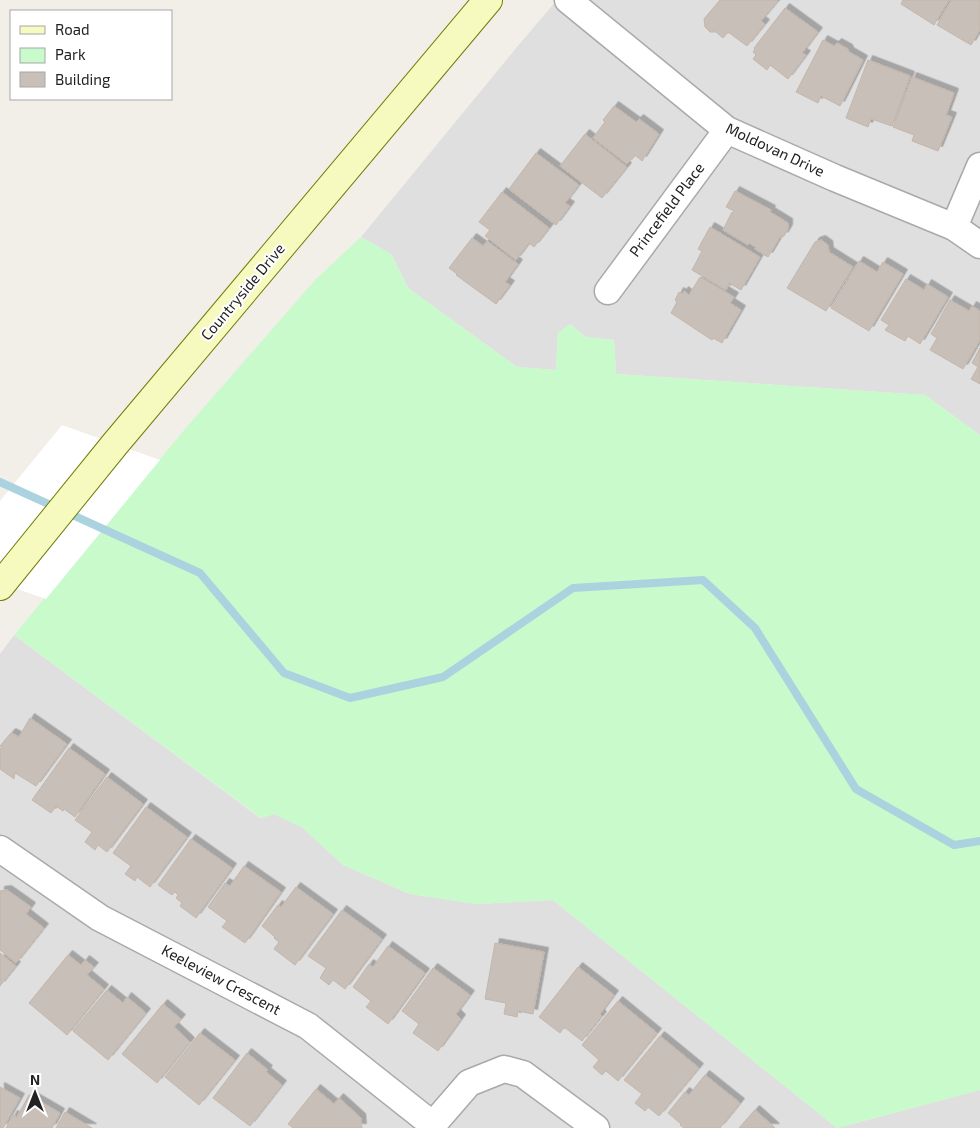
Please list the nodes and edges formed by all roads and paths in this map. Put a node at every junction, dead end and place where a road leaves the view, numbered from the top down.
1 (488, 0) edge
2 (568, 0) edge
3 (728, 130) junction
4 (980, 166) edge
5 (954, 227) junction
6 (980, 245) edge
7 (608, 290) dead end
8 (1, 584) edge
9 (0, 849) edge
10 (431, 1126) edge
11 (596, 1128) edge

1 - 8 main road, Countryside Drive
2 - 3 street, Moldovan Drive
3 - 5 street, Moldovan Drive
3 - 7 street, Princefield Place
4 - 5 street
5 - 6 street, Moldovan Drive
9 - 10 street, Keeleview Crescent
10 - 11 street

